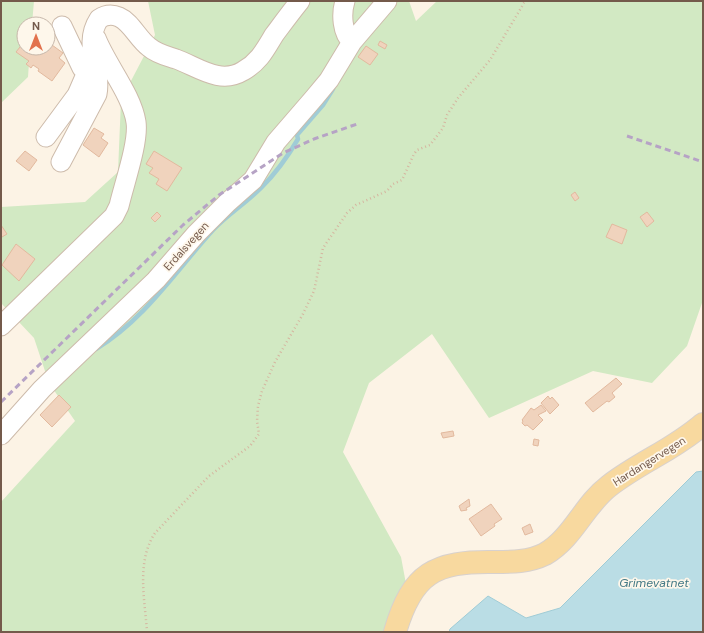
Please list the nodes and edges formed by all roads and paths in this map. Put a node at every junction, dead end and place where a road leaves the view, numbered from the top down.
1 (300, 1) edge
2 (345, 1) edge
3 (387, 1) edge
4 (527, 1) edge
5 (62, 26) dead end
6 (93, 31) junction
7 (352, 42) junction
8 (91, 72) junction
9 (46, 137) dead end
10 (61, 162) dead end
11 (1, 326) edge
12 (703, 424) edge
13 (1, 435) edge
14 (147, 632) edge
15 (395, 632) edge

1 - 6 street
2 - 7 street
3 - 7 street, Erdalsvegen
4 - 14 path
5 - 8 street
6 - 8 street
6 - 11 street
7 - 13 street, Erdalsvegen
8 - 9 street
8 - 10 street
12 - 15 main road, Hardangervegen

